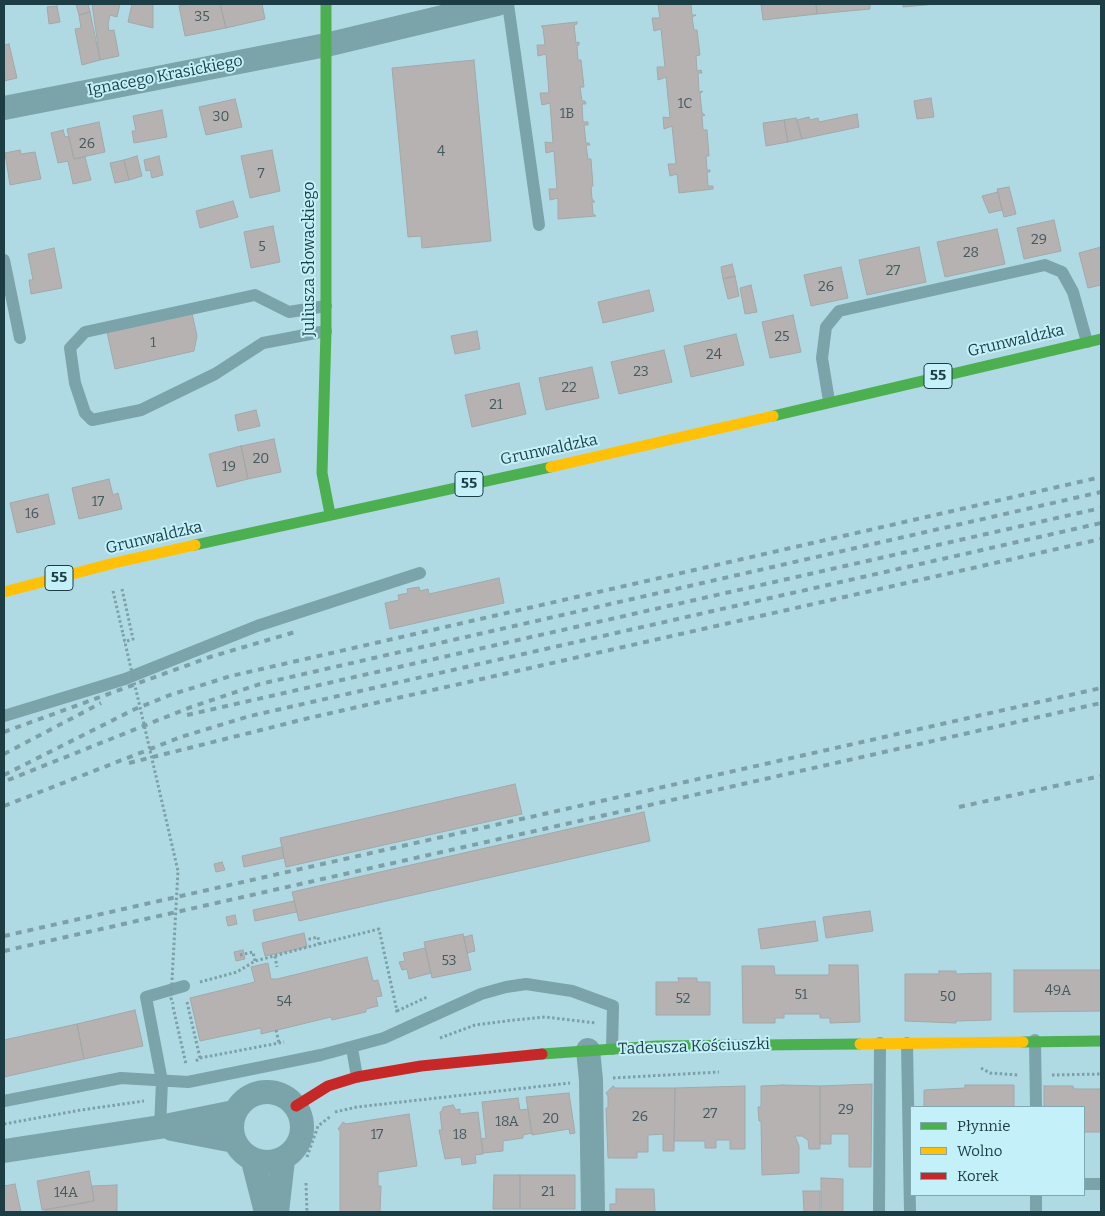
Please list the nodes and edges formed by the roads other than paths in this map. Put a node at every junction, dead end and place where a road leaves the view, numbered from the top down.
1 (326, 4) edge
2 (497, 4) edge
3 (508, 4) edge
4 (326, 45) junction
5 (4, 108) edge
6 (539, 225) dead end
7 (4, 260) edge
8 (326, 306) junction
9 (326, 331) junction
10 (20, 338) dead end
11 (1101, 339) edge
12 (1087, 342) junction
13 (829, 401) junction
14 (330, 514) junction
15 (420, 573) dead end
16 (4, 592) edge
17 (4, 716) edge
18 (184, 986) road end
19 (1035, 1040) junction
20 (1101, 1041) edge
21 (880, 1043) junction
22 (907, 1043) junction
23 (352, 1048) junction
24 (612, 1049) junction
25 (588, 1050) junction
26 (356, 1077) junction
27 (162, 1081) junction
28 (4, 1101) edge
29 (296, 1106) junction
30 (1036, 1106) edge
31 (234, 1112) junction
32 (160, 1127) junction
33 (234, 1141) junction
34 (4, 1151) edge
35 (283, 1160) junction
36 (253, 1161) junction
37 (1085, 1184) edge
38 (1101, 1184) edge
39 (1036, 1196) edge
40 (266, 1212) edge
41 (277, 1212) edge
42 (593, 1212) edge
43 (879, 1212) edge
44 (910, 1212) edge
45 (1036, 1212) edge

1 - 4 street, Juliusza Słowackiego
2 - 4 street, Ignacego Krasickiego
3 - 6 lane
4 - 5 street, Ignacego Krasickiego
4 - 8 street, Juliusza Słowackiego
7 - 10 lane
8 - 9 street, Juliusza Słowackiego
8 - 9 lane
9 - 14 street, Juliusza Słowackiego
11 - 12 street, Grunwaldzka / 55
12 - 13 street, Grunwaldzka / 55
12 - 13 lane
13 - 14 street, Grunwaldzka / 55
14 - 16 street, Grunwaldzka / 55
15 - 17 lane
18 - 27 lane
19 - 20 street, Tadeusza Kościuszki
19 - 22 street, Tadeusza Kościuszki
19 - 30 lane
21 - 22 street, Tadeusza Kościuszki
21 - 24 street, Tadeusza Kościuszki
21 - 43 lane
22 - 44 lane
23 - 24 lane
23 - 26 lane
23 - 27 lane
24 - 25 street, Tadeusza Kościuszki
25 - 26 street, Tadeusza Kościuszki
25 - 42 street
26 - 29 street, Tadeusza Kościuszki
27 - 28 lane
27 - 32 lane
29 - 31 street
29 - 35 street
31 - 32 street
31 - 33 street
32 - 33 street
32 - 34 street
33 - 36 street
35 - 36 street
35 - 41 street
36 - 40 street
37 - 38 lane
39 - 45 lane

